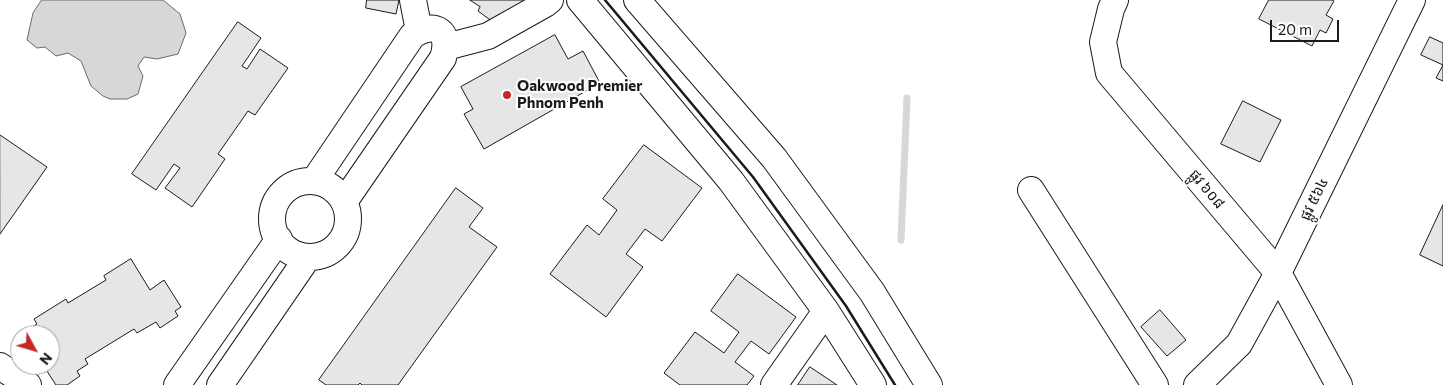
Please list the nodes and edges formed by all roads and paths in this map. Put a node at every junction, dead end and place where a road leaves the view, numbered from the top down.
1 (414, 0) edge
2 (550, 0) edge
3 (580, 0) edge
4 (637, 0) edge
5 (1412, 0) edge
6 (1107, 3) edge
7 (418, 31) junction
8 (446, 47) junction
9 (314, 181) junction
10 (1031, 190) dead end
11 (344, 202) junction
12 (279, 239) junction
13 (308, 257) junction
14 (1278, 273) junction
15 (826, 311) junction
16 (0, 366) edge
17 (28, 385) edge
18 (178, 385) edge
19 (220, 385) edge
20 (774, 385) edge
21 (873, 385) edge
22 (929, 385) edge
23 (1154, 385) edge
24 (1197, 385) edge
25 (1339, 385) edge

1 - 7 street
2 - 8 street
3 - 15 street
4 - 22 street
5 - 14 street, ផ្លូវ ៥៦៤
6 - 14 street, ផ្លូវ ៦០៨
7 - 8 street
7 - 9 street
8 - 11 street
9 - 11 street
9 - 12 street
10 - 23 street
11 - 13 street
12 - 13 street
12 - 18 street
13 - 19 street
14 - 24 street, ផ្លូវ ៥៦៤
14 - 25 street, ផ្លូវ ៦០៨
15 - 20 street
15 - 21 street
16 - 17 street

